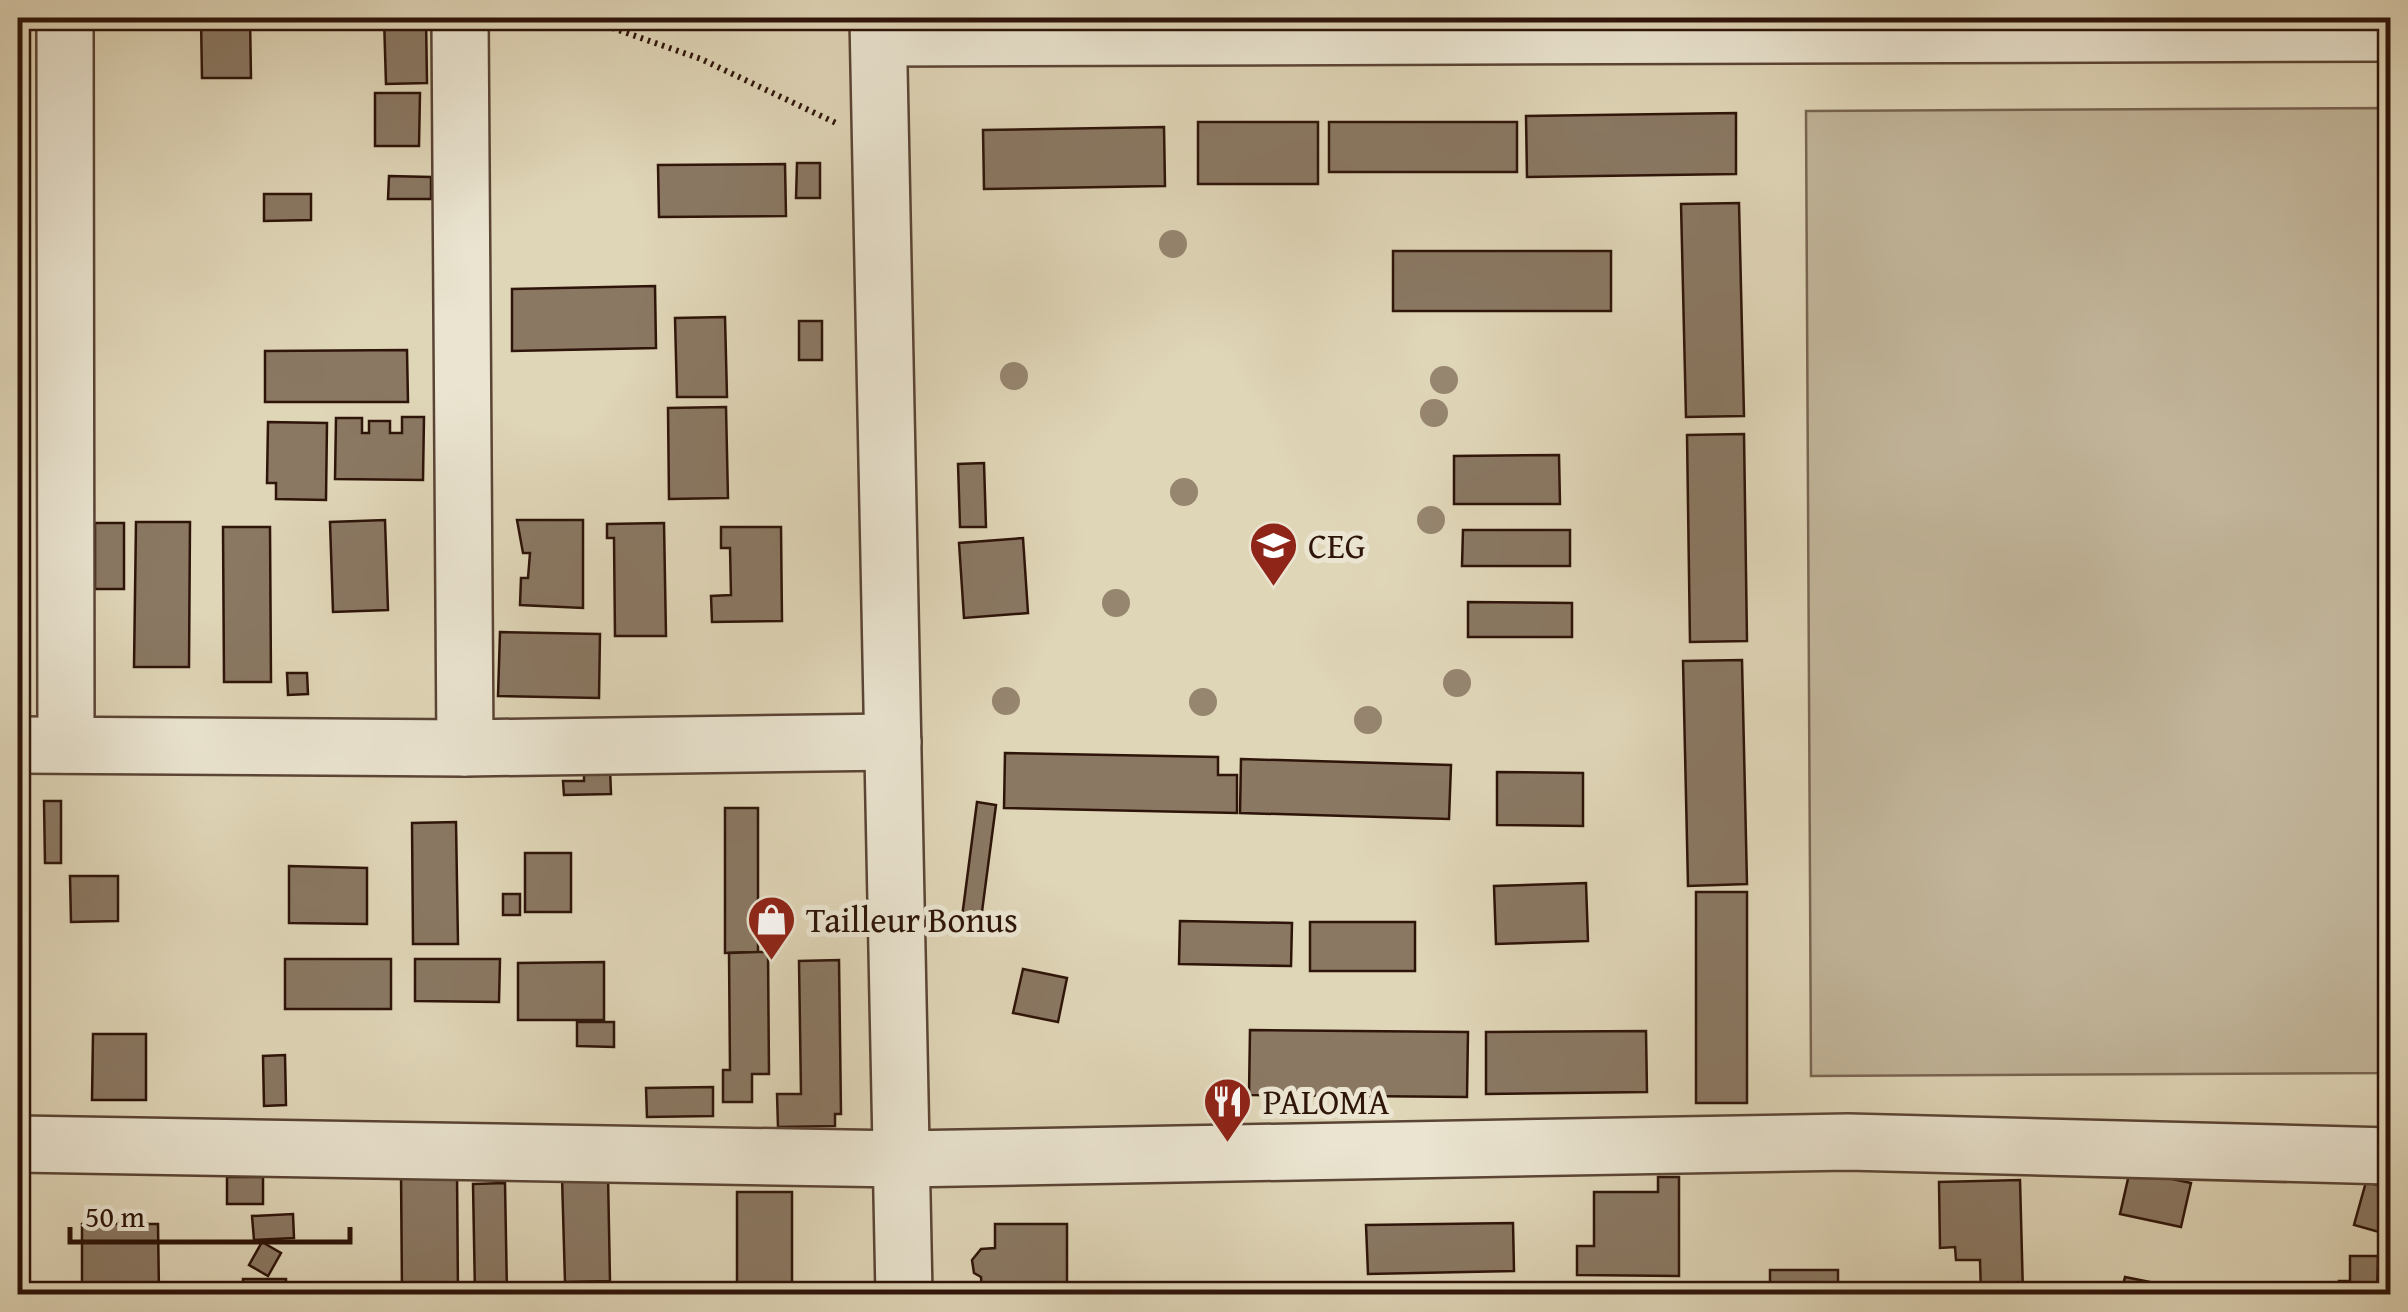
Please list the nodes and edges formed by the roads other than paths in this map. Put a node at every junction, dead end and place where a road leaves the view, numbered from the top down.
1 (64, 18) edge
2 (460, 18) edge
3 (1572, 27) edge
4 (879, 28) edge
5 (1224, 28) edge
6 (2390, 33) edge
7 (42, 317) edge
8 (893, 742) junction
9 (42, 745) edge
10 (464, 748) junction
11 (18, 1144) edge
12 (2390, 1156) edge
13 (902, 1159) junction
14 (904, 1294) edge

1 - 7 street
2 - 10 street
3 - 5 street
3 - 6 street
4 - 5 street
4 - 8 street
7 - 9 street
8 - 10 street
8 - 13 street
9 - 10 street
11 - 13 street
12 - 13 street
13 - 14 street

